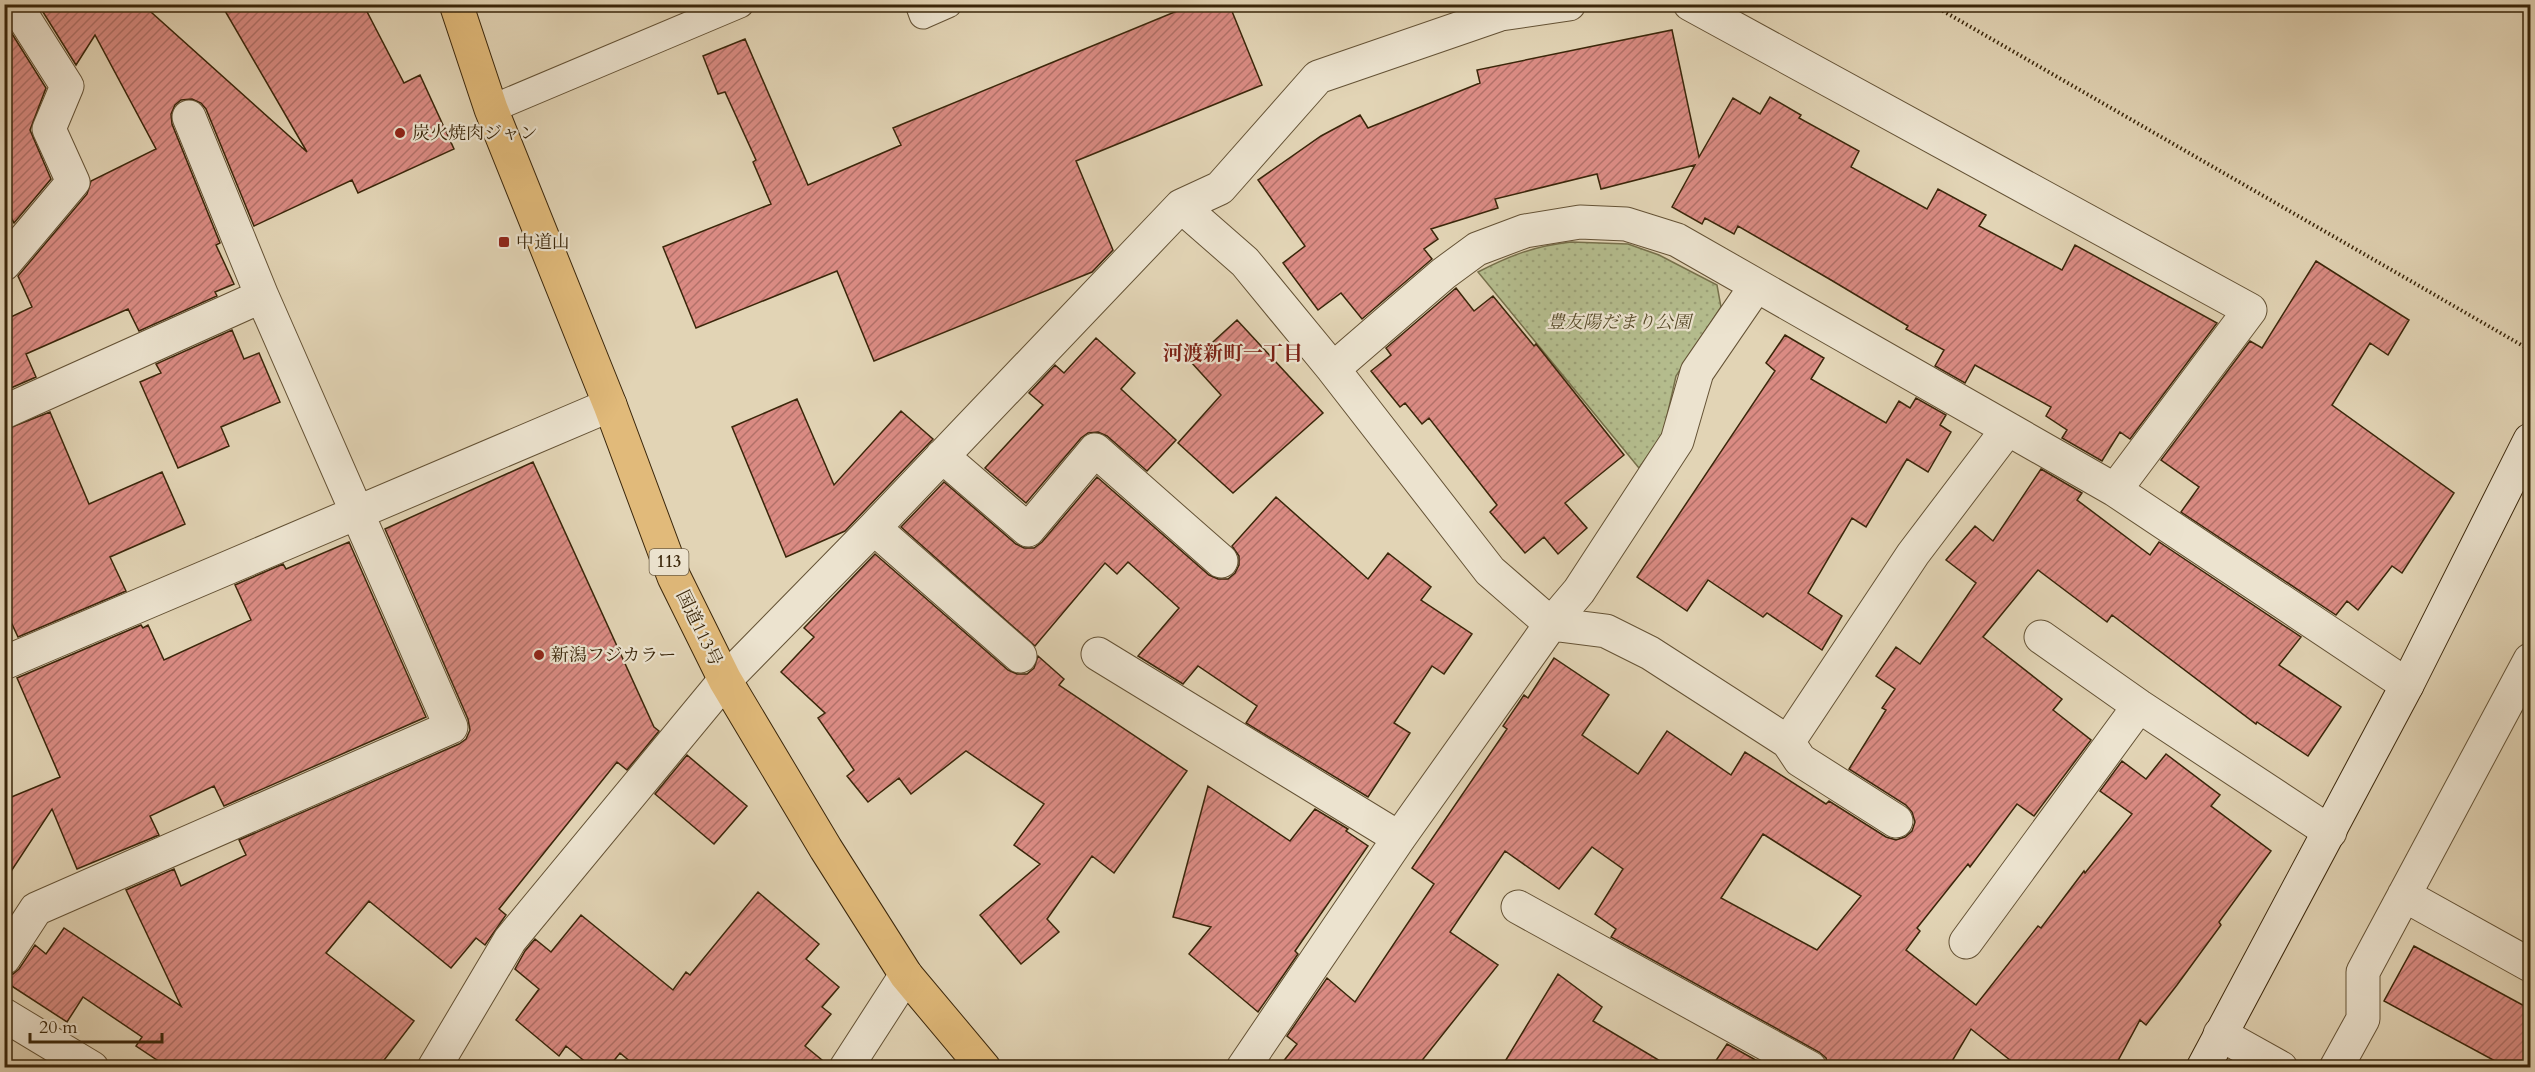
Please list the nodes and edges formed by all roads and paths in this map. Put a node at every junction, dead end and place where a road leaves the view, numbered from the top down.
1 (8, 4) edge
2 (15, 4) edge
3 (456, 4) edge
4 (740, 4) edge
5 (919, 4) edge
6 (948, 4) edge
7 (1569, 4) edge
8 (1690, 4) edge
9 (1931, 4) edge
10 (4, 9) edge
11 (491, 109) junction
12 (189, 117) dead end
13 (1181, 206) junction
14 (4, 264) edge
15 (1756, 286) junction
16 (262, 296) junction
17 (2530, 350) edge
18 (1333, 369) junction
19 (609, 405) junction
20 (4, 412) edge
21 (2007, 430) junction
22 (2530, 440) edge
23 (942, 456) junction
24 (2115, 490) junction
25 (358, 513) junction
26 (874, 528) junction
27 (1221, 561) dead end
28 (1551, 624) junction
29 (2041, 637) dead end
30 (1098, 654) dead end
31 (1020, 656) dead end
32 (2530, 660) edge
33 (4, 663) edge
34 (725, 680) junction
35 (2407, 685) junction
36 (2139, 706) junction
37 (1788, 742) junction
38 (1896, 821) dead end
39 (2330, 832) junction
40 (1400, 838) junction
41 (2404, 895) junction
42 (1518, 907) dead end
43 (1966, 942) dead end
44 (4, 958) edge
45 (2530, 965) edge
46 (906, 975) junction
47 (4, 1015) edge
48 (2220, 1034) junction
49 (92, 1068) edge
50 (434, 1068) edge
51 (846, 1068) edge
52 (984, 1068) edge
53 (1242, 1068) edge
54 (1810, 1068) edge
55 (2203, 1068) edge
56 (2282, 1068) edge
57 (2336, 1068) edge

1 - 10 street
2 - 14 street
3 - 11 highway, 国道113号 / 113
4 - 11 lane
5 - 6 lane
7 - 13 street
8 - 24 street
9 - 17 path
11 - 19 highway, 国道113号 / 113
12 - 16 street
13 - 18 street
13 - 23 street
15 - 18 street
15 - 21 street
15 - 28 street
16 - 20 street
16 - 25 street
18 - 28 street
19 - 25 street
19 - 34 highway, 国道113号 / 113
21 - 24 street
21 - 37 street
22 - 35 street
23 - 26 street
23 - 27 street
24 - 35 street
25 - 33 street
25 - 44 street
26 - 31 street
26 - 34 street
28 - 37 street
28 - 40 street
29 - 36 street
30 - 40 street
32 - 41 street
34 - 46 highway, 国道113号 / 113
34 - 50 street
35 - 39 street
36 - 39 street
36 - 43 street
37 - 38 street
39 - 48 street
40 - 53 street
41 - 45 street
41 - 57 street
42 - 54 street
46 - 51 street
46 - 52 highway, 国道113号 / 113
47 - 49 street
48 - 55 street
48 - 56 street

